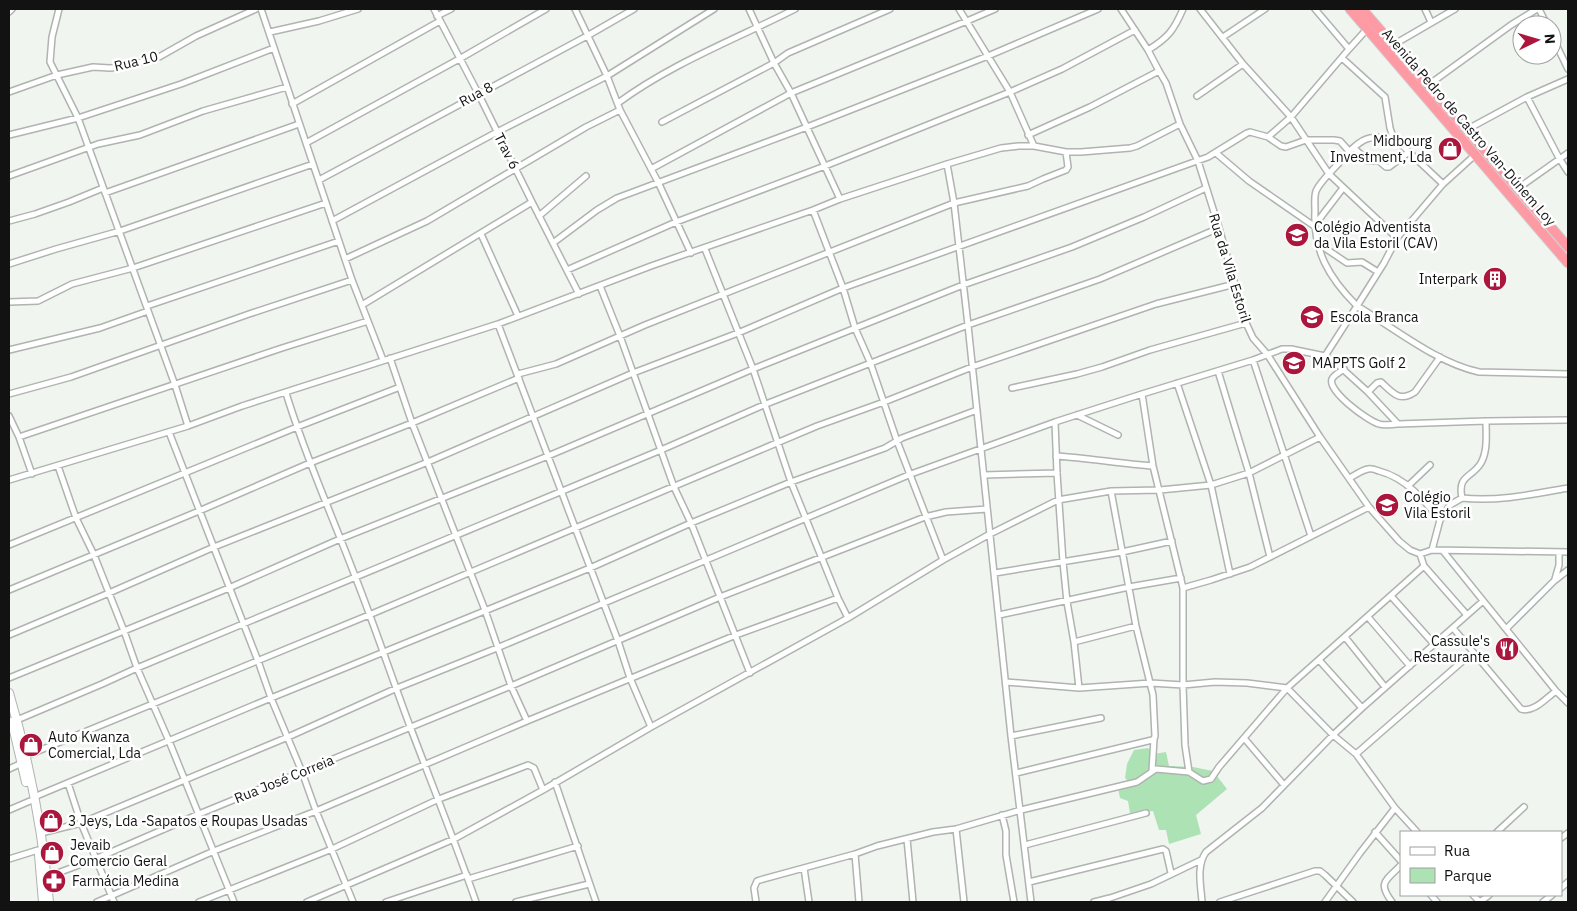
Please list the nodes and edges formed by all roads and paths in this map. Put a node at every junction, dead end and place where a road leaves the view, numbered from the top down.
1 (12, 9) edge
2 (59, 9) edge
3 (256, 9) edge
4 (261, 9) edge
5 (358, 9) edge
6 (434, 9) edge
7 (451, 9) edge
8 (546, 9) edge
9 (575, 9) edge
10 (634, 9) edge
11 (714, 9) edge
12 (749, 9) edge
13 (796, 9) edge
14 (890, 9) edge
15 (959, 9) edge
16 (995, 9) edge
17 (1098, 9) edge
18 (1121, 9) edge
19 (1183, 9) edge
20 (1200, 9) edge
21 (1265, 9) edge
22 (1315, 9) edge
23 (1350, 9) edge
24 (1362, 9) edge
25 (1426, 9) edge
26 (1455, 9) edge
27 (1538, 9) edge
28 (9, 12) edge
29 (439, 19) junction
30 (968, 21) junction
31 (1431, 22) junction
32 (758, 28) junction
33 (1367, 29) junction
34 (1135, 30) junction
35 (270, 32) junction
36 (587, 36) junction
37 (1223, 37) junction
38 (1393, 45) junction
39 (274, 48) junction
40 (1349, 49) junction
41 (1148, 50) junction
42 (988, 56) junction
43 (1562, 57) edge
44 (461, 58) junction
45 (1342, 58) junction
46 (774, 63) junction
47 (1244, 64) junction
48 (1568, 69) edge
49 (1160, 70) junction
50 (57, 75) junction
51 (607, 76) junction
52 (1568, 79) edge
53 (1427, 86) junction
54 (287, 87) junction
55 (9, 92) edge
56 (1010, 92) junction
57 (478, 93) junction
58 (791, 93) junction
59 (1197, 96) dead end
60 (1527, 97) junction
61 (618, 103) junction
62 (292, 104) junction
63 (620, 110) junction
64 (1292, 117) junction
65 (78, 118) junction
66 (662, 122) dead end
67 (298, 124) junction
68 (1180, 124) junction
69 (807, 127) junction
70 (1466, 130) junction
71 (497, 132) junction
72 (9, 135) edge
73 (1028, 135) junction
74 (1268, 137) junction
75 (1393, 137) junction
76 (1306, 140) junction
77 (306, 143) junction
78 (1034, 146) junction
79 (89, 149) junction
80 (1352, 149) junction
81 (1066, 152) junction
82 (1408, 152) junction
83 (1216, 153) junction
84 (1568, 153) edge
85 (1475, 155) junction
86 (1559, 158) junction
87 (1198, 161) junction
88 (313, 164) junction
89 (947, 164) junction
90 (825, 166) junction
91 (516, 169) junction
92 (651, 169) junction
93 (1568, 172) edge
94 (1329, 174) junction
95 (9, 176) edge
96 (586, 176) dead end
97 (319, 180) junction
98 (658, 182) junction
99 (1443, 184) junction
100 (1206, 188) junction
101 (1343, 188) junction
102 (1517, 189) junction
103 (104, 190) junction
104 (840, 199) junction
105 (532, 202) junction
106 (326, 203) junction
107 (954, 203) junction
108 (813, 210) junction
109 (539, 216) junction
110 (9, 221) edge
111 (332, 221) junction
112 (676, 222) junction
113 (1314, 226) junction
114 (1219, 228) junction
115 (120, 232) junction
116 (481, 234) junction
117 (1397, 238) junction
118 (340, 241) junction
119 (553, 243) junction
120 (1318, 243) junction
121 (959, 247) junction
122 (1568, 247) edge
123 (705, 249) junction
124 (829, 251) junction
125 (692, 253) junction
126 (345, 259) junction
127 (1568, 263) edge
128 (9, 264) edge
129 (133, 268) junction
130 (567, 270) junction
131 (1378, 272) junction
132 (352, 280) junction
133 (1235, 284) junction
134 (964, 285) junction
135 (600, 286) junction
136 (843, 288) junction
137 (579, 294) junction
138 (723, 295) junction
139 (9, 302) edge
140 (362, 305) junction
141 (1356, 306) junction
142 (148, 308) junction
143 (518, 316) junction
144 (368, 321) junction
145 (1246, 323) junction
146 (498, 324) junction
147 (968, 326) junction
148 (856, 328) junction
149 (738, 333) junction
150 (620, 336) junction
151 (161, 345) junction
152 (9, 350) edge
153 (1267, 354) junction
154 (1325, 356) junction
155 (1440, 357) junction
156 (390, 358) junction
157 (382, 360) junction
158 (1253, 360) junction
159 (870, 362) junction
160 (972, 367) junction
161 (753, 369) junction
162 (1344, 369) junction
163 (1218, 371) junction
164 (633, 373) junction
165 (1568, 374) edge
166 (518, 376) junction
167 (1177, 383) junction
168 (175, 385) junction
169 (400, 387) junction
170 (1012, 388) dead end
171 (1368, 392) junction
172 (286, 393) junction
173 (9, 394) edge
174 (1142, 394) junction
175 (884, 402) junction
176 (766, 404) junction
177 (977, 410) junction
178 (647, 413) junction
179 (1076, 415) junction
180 (9, 416) edge
181 (533, 417) junction
182 (1568, 420) edge
183 (1486, 421) junction
184 (1055, 422) junction
185 (412, 423) junction
186 (1398, 424) junction
187 (188, 426) junction
188 (296, 427) junction
189 (169, 432) junction
190 (9, 434) edge
191 (17, 435) junction
192 (1118, 435) dead end
193 (1320, 437) junction
194 (897, 441) junction
195 (777, 442) junction
196 (982, 449) junction
197 (662, 450) junction
198 (548, 456) junction
199 (1056, 456) junction
200 (1285, 456) junction
201 (428, 462) junction
202 (310, 463) junction
203 (58, 466) junction
204 (1153, 466) junction
205 (1430, 466) dead end
206 (185, 473) junction
207 (1056, 473) junction
208 (1249, 473) junction
209 (32, 474) junction
210 (911, 474) junction
211 (984, 475) junction
212 (1350, 478) junction
213 (9, 480) edge
214 (792, 482) junction
215 (1210, 485) junction
216 (1408, 486) junction
217 (674, 487) junction
218 (1568, 488) edge
219 (1160, 490) junction
220 (561, 491) junction
221 (1111, 491) junction
222 (442, 498) junction
223 (1462, 498) junction
224 (1058, 500) junction
225 (325, 503) junction
226 (1369, 506) junction
227 (987, 509) junction
228 (200, 511) junction
229 (926, 517) junction
230 (76, 518) junction
231 (807, 518) junction
232 (1440, 520) junction
233 (691, 523) junction
234 (575, 529) junction
235 (990, 534) junction
236 (457, 535) junction
237 (1312, 536) junction
238 (340, 539) junction
239 (1172, 541) junction
240 (9, 545) edge
241 (214, 547) junction
242 (1432, 550) junction
243 (1442, 551) junction
244 (1122, 552) junction
245 (1559, 552) junction
246 (1568, 552) edge
247 (1420, 554) junction
248 (94, 555) junction
249 (1270, 557) junction
250 (822, 558) junction
251 (943, 560) junction
252 (706, 561) junction
253 (1063, 562) junction
254 (1424, 566) junction
255 (590, 568) junction
256 (1568, 570) edge
257 (470, 572) junction
258 (995, 573) junction
259 (1230, 574) junction
260 (356, 577) junction
261 (1181, 578) junction
262 (1554, 581) junction
263 (1129, 587) junction
264 (228, 588) junction
265 (1183, 588) junction
266 (9, 590) edge
267 (109, 593) junction
268 (1391, 596) junction
269 (720, 597) junction
270 (838, 598) junction
271 (1066, 602) junction
272 (1483, 602) junction
273 (604, 604) junction
274 (485, 610) junction
275 (369, 615) junction
276 (999, 615) junction
277 (1467, 615) junction
278 (1368, 617) junction
279 (848, 618) junction
280 (243, 624) junction
281 (1136, 626) junction
282 (1453, 628) junction
283 (1506, 629) junction
284 (124, 631) junction
285 (9, 635) edge
286 (736, 635) junction
287 (1345, 636) junction
288 (618, 641) junction
289 (1074, 642) junction
290 (1434, 644) junction
291 (497, 648) junction
292 (383, 652) junction
293 (1473, 652) junction
294 (1319, 660) junction
295 (258, 661) junction
296 (1410, 666) junction
297 (137, 668) junction
298 (750, 672) junction
299 (9, 678) edge
300 (630, 678) junction
301 (1006, 682) junction
302 (1151, 683) junction
303 (1183, 685) junction
304 (511, 686) junction
305 (1385, 687) junction
306 (397, 688) junction
307 (1079, 688) junction
308 (1287, 688) junction
309 (1556, 691) junction
310 (9, 693) edge
311 (271, 698) junction
312 (153, 704) junction
313 (1568, 704) edge
314 (1362, 708) junction
315 (9, 711) edge
316 (1101, 718) dead end
317 (527, 721) junction
318 (13, 722) edge
319 (411, 727) junction
320 (651, 727) junction
321 (1333, 735) junction
322 (1011, 736) junction
323 (288, 737) junction
324 (1244, 738) junction
325 (1154, 739) junction
326 (169, 740) junction
327 (1356, 754) junction
328 (24, 760) junction
329 (426, 765) junction
330 (9, 769) edge
331 (1152, 771) junction
332 (302, 772) junction
333 (1189, 772) junction
334 (1016, 774) junction
335 (184, 779) junction
336 (555, 782) junction
337 (68, 783) junction
338 (1284, 785) junction
339 (543, 790) junction
340 (32, 799) junction
341 (439, 799) junction
342 (1524, 807) dead end
343 (1395, 808) junction
344 (9, 810) edge
345 (1020, 810) junction
346 (316, 811) junction
347 (1146, 813) dead end
348 (199, 814) junction
349 (1002, 815) junction
350 (81, 822) junction
351 (956, 829) junction
352 (1416, 831) edge
353 (1498, 831) edge
354 (1376, 832) junction
355 (41, 833) junction
356 (454, 839) junction
357 (907, 839) junction
358 (1025, 845) junction
359 (578, 846) junction
360 (332, 849) junction
361 (38, 850) junction
362 (214, 852) junction
363 (855, 854) junction
364 (9, 859) edge
365 (96, 859) junction
366 (1201, 860) junction
367 (1400, 860) edge
368 (1400, 866) edge
369 (804, 868) junction
370 (1171, 873) junction
371 (46, 877) junction
372 (468, 877) junction
373 (1029, 882) junction
374 (589, 884) junction
375 (346, 885) junction
376 (1336, 886) junction
377 (229, 890) junction
378 (111, 896) junction
379 (43, 902) edge
380 (49, 902) edge
381 (97, 902) edge
382 (114, 902) edge
383 (199, 902) edge
384 (234, 902) edge
385 (307, 902) edge
386 (353, 902) edge
387 (386, 902) edge
388 (476, 902) edge
389 (516, 902) edge
390 (596, 902) edge
391 (756, 902) edge
392 (809, 902) edge
393 (859, 902) edge
394 (913, 902) edge
395 (964, 902) edge
396 (1014, 902) edge
397 (1031, 902) edge
398 (1094, 902) edge
399 (1202, 902) edge
400 (1220, 902) edge
401 (1325, 902) edge
402 (1353, 902) edge
403 (1392, 902) edge

1 - 28 street
2 - 50 street
3 - 50 street, Rua 10
4 - 35 street
5 - 35 street
6 - 29 street, Trav 6
7 - 29 street
8 - 44 street
9 - 36 street
10 - 36 street, Rua 8
11 - 51 street
12 - 32 street
13 - 32 street
14 - 46 street
15 - 30 street
16 - 30 street
17 - 42 street
18 - 34 street, Rua da Vila Estoril
19 - 41 street
20 - 37 street
21 - 37 street
22 - 40 street
23 - 33 highway, Avenida Pedro de Castro Van-Dúnem Loy
24 - 38 highway, Avenida Pedro de Castro Van-Dúnem Loy
25 - 31 street
26 - 31 street
27 - 53 street
29 - 44 street, Trav 6
29 - 62 street
30 - 42 street
30 - 58 street
31 - 38 street
32 - 46 street
32 - 61 street
33 - 40 street
33 - 85 highway, Avenida Pedro de Castro Van-Dúnem Loy
34 - 41 street, Rua da Vila Estoril
34 - 56 street
35 - 39 street
36 - 51 street
36 - 57 street, Rua 8
37 - 47 street
38 - 53 highway, Avenida Pedro de Castro Van-Dúnem Loy
39 - 54 street
39 - 65 street
40 - 45 street
41 - 49 street, Rua da Vila Estoril
42 - 56 street
42 - 69 street
43 - 48 street
44 - 57 street, Trav 6
44 - 77 street
45 - 64 street
45 - 75 street
46 - 58 street
46 - 66 street
47 - 59 street
47 - 64 street
49 - 68 street, Rua da Vila Estoril
49 - 73 street
50 - 55 street, Rua 10
50 - 65 street
51 - 61 street
51 - 71 street
52 - 60 street
53 - 70 highway, Avenida Pedro de Castro Van-Dúnem Loy
54 - 62 street
54 - 79 street
56 - 73 street
56 - 90 street
57 - 71 street, Trav 6
57 - 97 street, Rua 8
58 - 69 street
58 - 92 street
60 - 70 street
60 - 86 street
61 - 63 street
62 - 67 street
63 - 91 street
63 - 92 street
64 - 74 street
64 - 76 street
65 - 72 street
65 - 79 street
67 - 77 street
67 - 103 street
68 - 81 street
68 - 87 street, Rua da Vila Estoril
69 - 90 street
69 - 98 street
70 - 102 highway, Avenida Pedro de Castro Van-Dúnem Loy
71 - 91 street, Trav 6
71 - 111 street
73 - 78 street
74 - 76 street
74 - 83 street
75 - 80 street
75 - 82 street
76 - 80 street
76 - 94 street
77 - 88 street
78 - 81 street
78 - 89 street
79 - 95 street
79 - 103 street
80 - 82 street
80 - 94 street
81 - 107 street
82 - 99 street
83 - 87 street
83 - 113 street
84 - 86 street
85 - 99 street
85 - 127 highway, Avenida Pedro de Castro Van-Dúnem Loy
86 - 93 street
86 - 102 street
87 - 100 street, Rua da Vila Estoril
87 - 121 street
88 - 97 street
88 - 115 street
89 - 104 street
89 - 107 street
90 - 104 street
90 - 112 street
91 - 105 street, Trav 6
91 - 126 street
92 - 98 street
94 - 101 street
94 - 113 street
96 - 109 street
97 - 106 street
98 - 112 street
98 - 119 street
99 - 117 street
100 - 114 street, Rua da Vila Estoril
100 - 134 street
101 - 113 street
101 - 117 street
102 - 122 highway, Avenida Pedro de Castro Van-Dúnem Loy
103 - 110 street
103 - 115 street
104 - 108 street
105 - 109 street, Trav 6
105 - 116 street
106 - 111 street
106 - 129 street
107 - 121 street
107 - 124 street
108 - 123 street
108 - 124 street
109 - 119 street, Trav 6
111 - 118 street
112 - 125 street
112 - 130 street
113 - 120 street
114 - 133 street, Rua da Vila Estoril
114 - 147 street
115 - 128 street
115 - 129 street
116 - 140 street
116 - 143 street
117 - 131 street
118 - 126 street
118 - 142 street
119 - 130 street, Trav 6
120 - 131 street
120 - 141 street
121 - 134 street
121 - 136 street
123 - 125 street
123 - 138 street
124 - 136 street
124 - 138 street
125 - 135 street
126 - 132 street
129 - 139 street
129 - 142 street
130 - 137 street, Trav 6
131 - 141 street
132 - 140 street
132 - 151 street
133 - 145 street, Rua da Vila Estoril
133 - 160 street
134 - 147 street
134 - 148 street
135 - 137 street
135 - 150 street
136 - 148 street
136 - 149 street
137 - 143 street
138 - 149 street
138 - 150 street
140 - 144 street
141 - 154 street
141 - 155 street
142 - 151 street
142 - 152 street
143 - 146 street
144 - 157 street
144 - 168 street
145 - 153 street, Rua da Vila Estoril
145 - 170 street
146 - 156 street
146 - 166 street
147 - 159 street
147 - 160 street
148 - 159 street
148 - 161 street
149 - 161 street
149 - 164 street
150 - 164 street
150 - 166 street
151 - 168 street
151 - 173 street
153 - 154 street
153 - 158 street
153 - 193 street, Rua da Vila Estoril
154 - 162 street
155 - 165 street
155 - 171 street
156 - 157 street
156 - 169 street
157 - 172 street
158 - 163 street
158 - 200 street
159 - 175 street
159 - 176 street
160 - 175 street
160 - 177 street
161 - 176 street
161 - 178 street
162 - 171 street
162 - 186 street
163 - 167 street
163 - 208 street
164 - 178 street
164 - 181 street
166 - 181 street
166 - 185 street
167 - 174 street
167 - 215 street
168 - 187 street
168 - 191 street
169 - 185 street
169 - 188 street
171 - 186 street
172 - 187 street
172 - 188 street
174 - 179 street
174 - 204 street
175 - 194 street
175 - 195 street
176 - 195 street
176 - 197 street
177 - 194 street
177 - 196 street
178 - 197 street
178 - 198 street
179 - 184 street
179 - 192 street
180 - 191 street
181 - 198 street
181 - 201 street
182 - 183 street
183 - 186 street
183 - 223 street
184 - 196 street
184 - 199 street
185 - 201 street
185 - 202 street
187 - 189 street
188 - 202 street
188 - 206 street
189 - 203 street
189 - 206 street
190 - 191 street
191 - 209 street
193 - 200 street
193 - 212 street, Rua da Vila Estoril
194 - 210 street
194 - 214 street
195 - 214 street
195 - 217 street
196 - 210 street
196 - 211 street
197 - 217 street
197 - 220 street
198 - 220 street
198 - 222 street
199 - 204 street
199 - 207 street
200 - 208 street
200 - 237 street
201 - 222 street
201 - 225 street
202 - 225 street
202 - 228 street
203 - 209 street
203 - 230 street
204 - 219 street
205 - 216 street
206 - 228 street
206 - 230 street
207 - 211 street
207 - 224 street
208 - 215 street
208 - 249 street
209 - 213 street
210 - 229 street
210 - 231 street
211 - 227 street
212 - 216 street
212 - 226 street, Rua da Vila Estoril
214 - 231 street
214 - 233 street
215 - 219 street
215 - 259 street
216 - 232 street
217 - 233 street
217 - 234 street
218 - 223 street
219 - 221 street
219 - 239 street
220 - 234 street
220 - 236 street
221 - 224 street
221 - 244 street
222 - 236 street
222 - 238 street
223 - 232 street
224 - 235 street
224 - 253 street
225 - 238 street
225 - 241 street
226 - 237 street
226 - 247 street, Rua da Vila Estoril
227 - 229 street, Rua José Correia
227 - 235 street
228 - 241 street
228 - 248 street
229 - 250 street, Rua José Correia
229 - 251 street
230 - 240 street
230 - 248 street
231 - 250 street
231 - 252 street
232 - 242 street
233 - 252 street
233 - 255 street
234 - 255 street
234 - 257 street
235 - 251 street
235 - 258 street
236 - 257 street
236 - 260 street
237 - 249 street
238 - 260 street
238 - 264 street
239 - 244 street
239 - 261 street
241 - 264 street
241 - 267 street
242 - 243 street
242 - 247 street
243 - 245 street
243 - 272 street
244 - 253 street
244 - 263 street
245 - 246 street
245 - 262 street
247 - 254 street
248 - 266 street
248 - 267 street
249 - 259 street
250 - 269 street, Rua José Correia
250 - 270 street
251 - 279 street
252 - 269 street
252 - 273 street
253 - 258 street
253 - 271 street
254 - 268 street
254 - 277 street
255 - 273 street
255 - 274 street
256 - 262 street
257 - 274 street
257 - 275 street
258 - 276 street
259 - 265 street
260 - 275 street
260 - 280 street
261 - 263 street
261 - 265 street
262 - 283 street
263 - 271 street
263 - 281 street
264 - 280 street
264 - 284 street
265 - 303 street
267 - 284 street
267 - 285 street
268 - 278 street
268 - 290 street
269 - 286 street
269 - 288 street, Rua José Correia
270 - 279 street
270 - 286 street
271 - 276 street
271 - 289 street
272 - 277 street
272 - 283 street
273 - 288 street
273 - 291 street
274 - 291 street
274 - 292 street
275 - 292 street
275 - 295 street
276 - 301 street
277 - 282 street
278 - 287 street
278 - 296 street
279 - 298 street
280 - 295 street
280 - 297 street
281 - 289 street
281 - 302 street
282 - 290 street
282 - 293 street
283 - 309 street
284 - 297 street
284 - 299 street
286 - 298 street
286 - 300 street
287 - 294 street
287 - 305 street
288 - 300 street
288 - 304 street, Rua José Correia
289 - 307 street
290 - 296 street
291 - 304 street
291 - 306 street
292 - 306 street
292 - 311 street
293 - 309 street
293 - 327 street
294 - 308 street
294 - 314 street
295 - 311 street
295 - 312 street
296 - 305 street
297 - 312 street
297 - 318 street
298 - 320 street
300 - 317 street
300 - 320 street
301 - 307 street
301 - 322 street
302 - 303 street
302 - 307 street
302 - 325 street
303 - 308 street
303 - 333 street
304 - 317 street
304 - 319 street, Rua José Correia
305 - 314 street
306 - 319 street
306 - 323 street
308 - 321 street
308 - 324 street
309 - 313 street
310 - 318 main road
311 - 323 street
311 - 326 street
312 - 326 street
312 - 328 street
314 - 321 street
315 - 318 main road
316 - 322 street
317 - 329 street
318 - 328 main road
319 - 329 street
319 - 332 street, Rua José Correia
320 - 336 street
321 - 327 street
321 - 338 street
322 - 334 street
323 - 332 street
323 - 335 street
324 - 333 street
324 - 338 street
325 - 331 street
325 - 334 street
326 - 335 street
326 - 337 street
327 - 343 street
328 - 330 street
328 - 340 main road
329 - 341 street
329 - 346 street
331 - 333 street
331 - 345 street
332 - 346 street
332 - 348 street, Rua José Correia
334 - 345 street
335 - 348 street
335 - 350 street
336 - 339 street
336 - 359 street
337 - 340 street
337 - 350 street
338 - 366 street
339 - 341 street
339 - 356 street
340 - 344 street
340 - 355 main road
340 - 361 main road
341 - 356 street
341 - 360 street
342 - 353 street
343 - 352 street
343 - 354 street
345 - 349 street
345 - 358 street
346 - 360 street
346 - 362 street
347 - 358 street
348 - 362 street
348 - 365 street, Rua José Correia
349 - 351 street
349 - 396 street
350 - 355 street
350 - 365 street
351 - 357 street
351 - 395 street
354 - 367 street
354 - 376 street
355 - 371 main road
356 - 372 street
356 - 375 street
357 - 363 street
357 - 394 street
358 - 373 street
359 - 372 street
359 - 374 street
360 - 375 street
360 - 377 street
361 - 364 street
361 - 379 main road
362 - 377 street
362 - 378 street
363 - 369 street
363 - 393 street
365 - 371 street, Rua José Correia
365 - 378 street
366 - 370 street
366 - 399 street
368 - 403 street
369 - 391 street
369 - 392 street
370 - 373 street
370 - 398 street
371 - 380 main road
372 - 387 street
372 - 388 street
373 - 397 street
374 - 389 street
374 - 390 street
375 - 385 street
375 - 386 street
376 - 400 street
376 - 401 street
376 - 402 street
377 - 383 street
377 - 384 street
378 - 381 street
378 - 382 street

